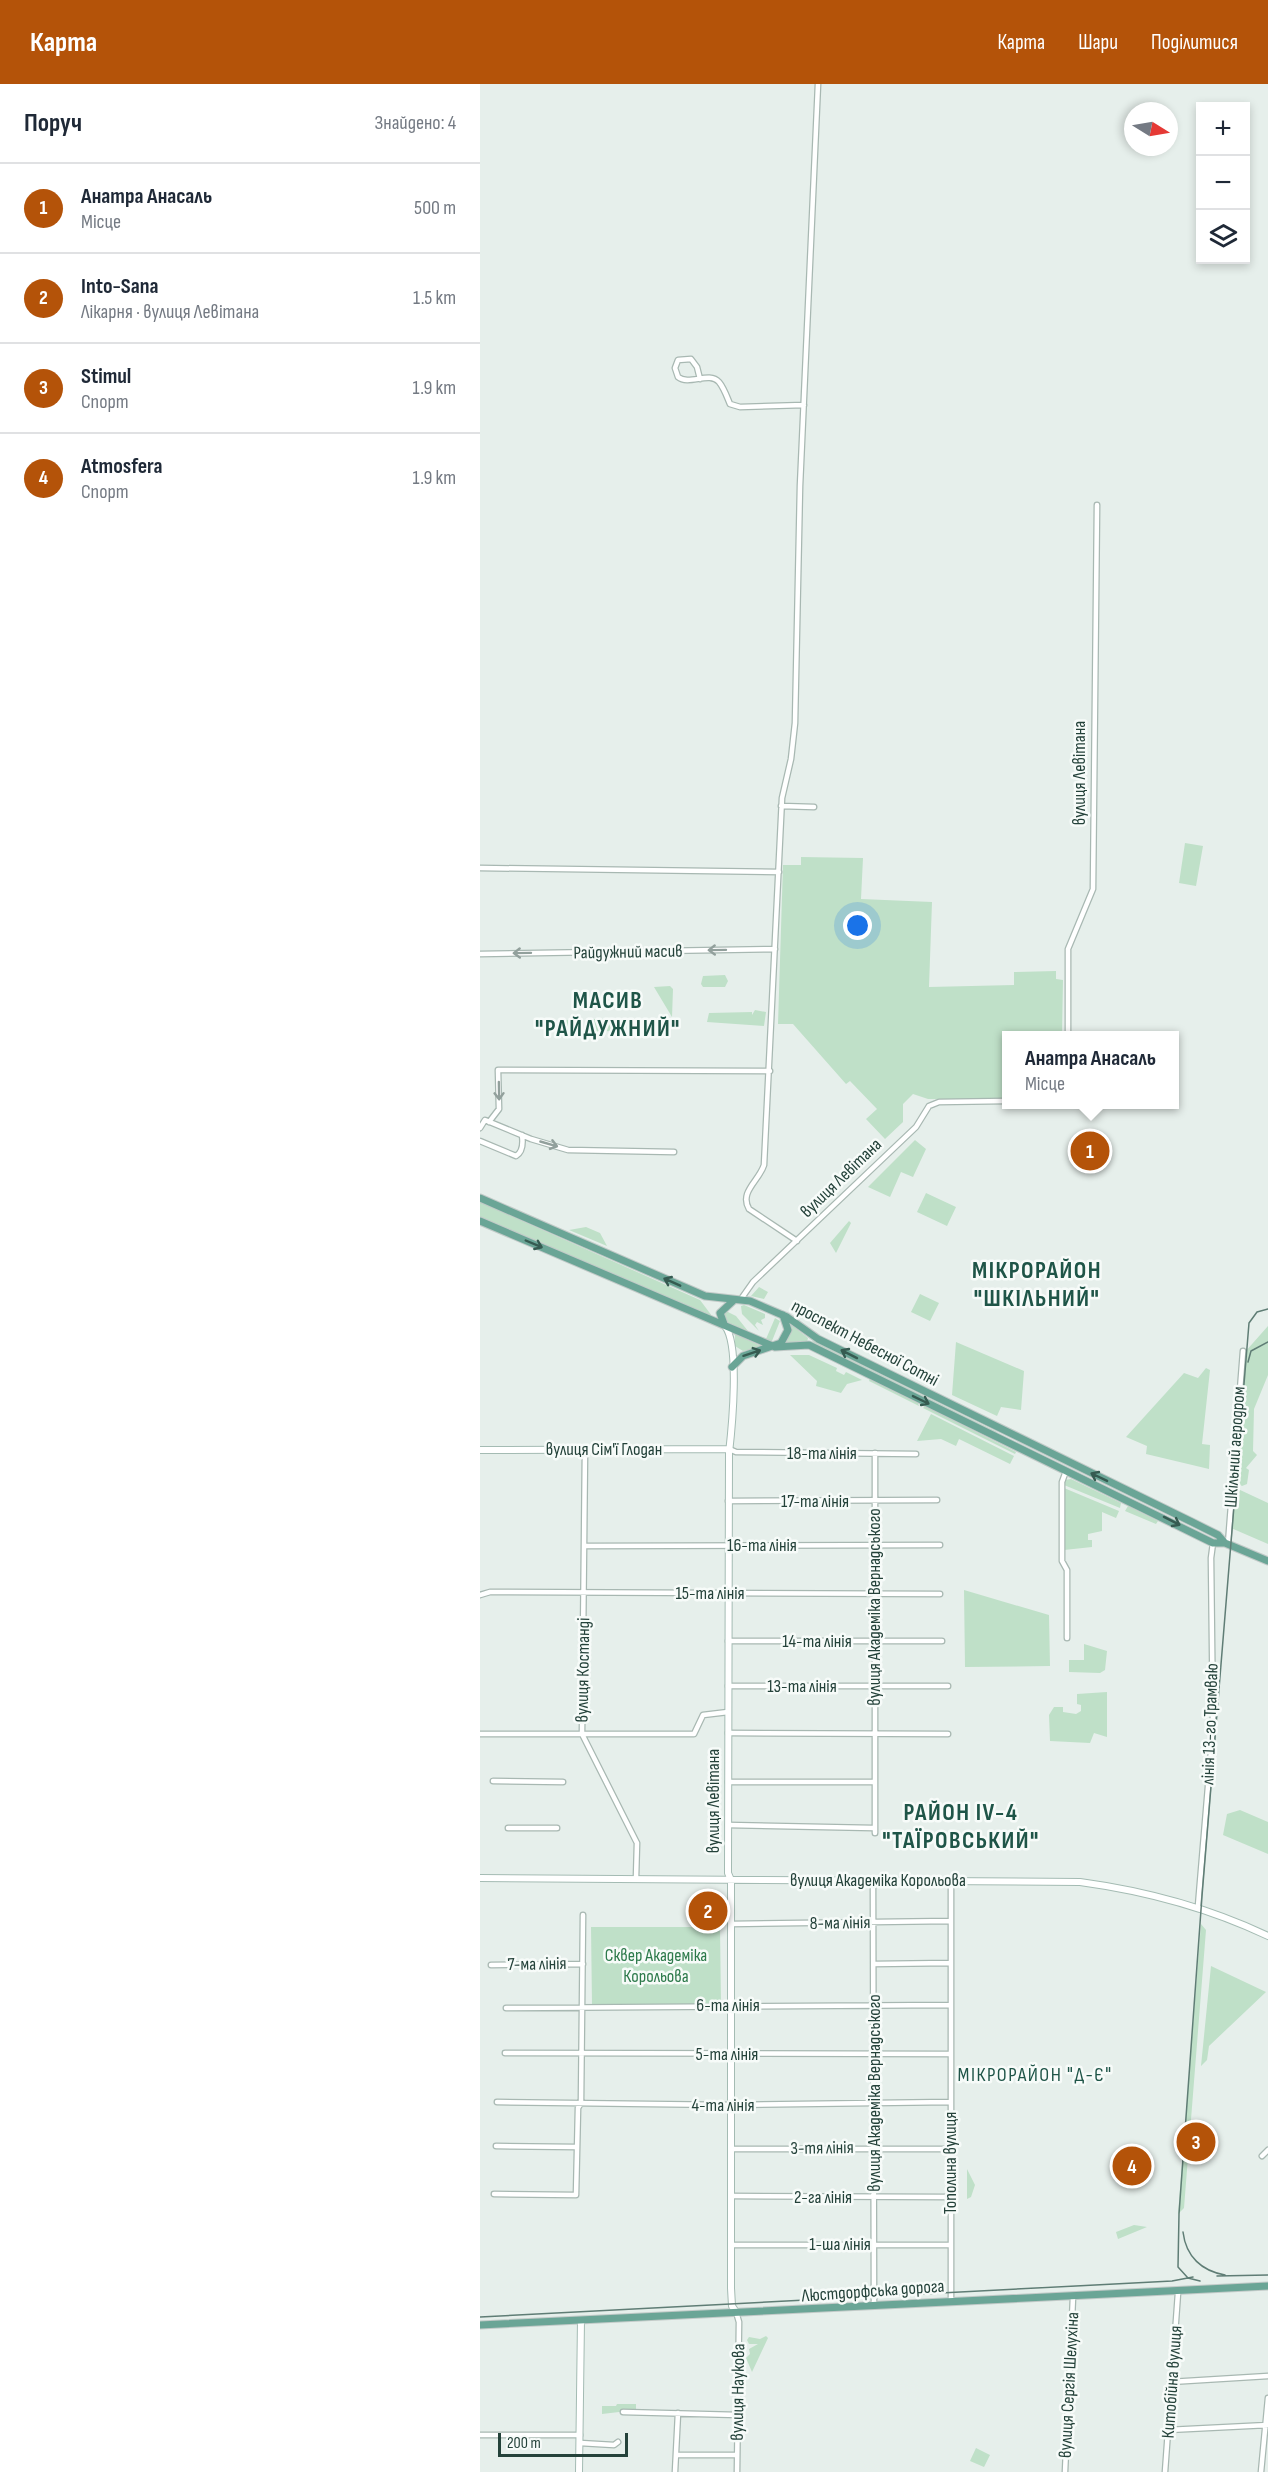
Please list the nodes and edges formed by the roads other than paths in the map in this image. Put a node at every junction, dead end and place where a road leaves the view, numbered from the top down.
1 (818, 84) edge
2 (700, 379) junction
3 (804, 405) junction
4 (1097, 505) dead end
5 (781, 806) junction
6 (814, 807) dead end
7 (480, 868) edge
8 (779, 872) junction
9 (775, 949) junction
10 (480, 954) edge
11 (1068, 1031) edge
12 (770, 1071) junction
13 (1002, 1101) edge
14 (489, 1122) junction
15 (480, 1128) edge
16 (522, 1135) junction
17 (480, 1141) edge
18 (674, 1152) dead end
19 (480, 1198) edge
20 (480, 1221) edge
21 (797, 1241) junction
22 (738, 1299) junction
23 (783, 1315) junction
24 (724, 1326) junction
25 (775, 1347) junction
26 (1243, 1351) dead end
27 (732, 1366) junction
28 (1001, 1434) junction
29 (729, 1449) junction
30 (480, 1450) edge
31 (585, 1450) junction
32 (875, 1453) junction
33 (916, 1454) dead end
34 (1066, 1471) junction
35 (874, 1500) junction
36 (937, 1500) dead end
37 (729, 1501) junction
38 (1213, 1543) junction
39 (728, 1544) junction
40 (1226, 1544) junction
41 (874, 1545) junction
42 (940, 1545) dead end
43 (584, 1546) junction
44 (1268, 1561) edge
45 (583, 1593) junction
46 (728, 1593) junction
47 (874, 1593) junction
48 (480, 1594) edge
49 (940, 1594) dead end
50 (1067, 1638) dead end
51 (728, 1641) junction
52 (874, 1641) junction
53 (942, 1641) dead end
54 (728, 1686) junction
55 (874, 1686) junction
56 (948, 1686) dead end
57 (728, 1712) junction
58 (728, 1733) junction
59 (480, 1734) edge
60 (582, 1734) junction
61 (873, 1734) junction
62 (948, 1734) dead end
63 (493, 1781) dead end
64 (563, 1782) dead end
65 (728, 1782) junction
66 (873, 1782) junction
67 (728, 1825) junction
68 (508, 1828) dead end
69 (557, 1828) dead end
70 (480, 1878) edge
71 (636, 1878) junction
72 (731, 1880) junction
73 (873, 1880) junction
74 (951, 1880) junction
75 (1198, 1906) junction
76 (583, 1915) dead end
77 (950, 1921) junction
78 (874, 1922) junction
79 (731, 1924) junction
80 (1268, 1936) edge
81 (950, 1963) junction
82 (582, 1964) junction
83 (874, 1964) junction
84 (491, 1965) dead end
85 (730, 2005) junction
86 (950, 2005) junction
87 (582, 2007) junction
88 (874, 2007) junction
89 (506, 2008) dead end
90 (505, 2053) dead end
91 (582, 2054) junction
92 (729, 2054) junction
93 (874, 2054) junction
94 (950, 2054) junction
95 (496, 2102) dead end
96 (874, 2102) junction
97 (950, 2102) junction
98 (581, 2103) junction
99 (730, 2105) junction
100 (496, 2146) dead end
101 (577, 2147) junction
102 (874, 2148) junction
103 (730, 2149) junction
104 (950, 2149) junction
105 (1268, 2150) edge
106 (1262, 2156) dead end
107 (494, 2194) dead end
108 (731, 2196) junction
109 (875, 2197) junction
110 (950, 2197) junction
111 (874, 2244) junction
112 (731, 2245) junction
113 (950, 2245) junction
114 (1268, 2286) edge
115 (1178, 2293) junction
116 (1073, 2297) junction
117 (951, 2301) junction
118 (874, 2306) junction
119 (736, 2312) junction
120 (581, 2320) junction
121 (480, 2325) edge
122 (1268, 2376) edge
123 (1170, 2382) junction
124 (1268, 2398) edge
125 (623, 2412) dead end
126 (678, 2413) junction
127 (738, 2415) junction
128 (1267, 2425) edge
129 (1168, 2430) junction
130 (480, 2435) edge
131 (580, 2435) junction
132 (618, 2442) dead end
133 (580, 2443) junction
134 (676, 2455) junction
135 (737, 2455) junction
136 (579, 2472) edge
137 (675, 2472) edge
138 (737, 2472) edge
139 (1065, 2472) edge
140 (1165, 2472) edge
141 (1261, 2472) edge

1 - 3 street
2 - 2 street
2 - 3 street
3 - 5 street
4 - 11 street, вулиця Левітана
5 - 6 street
5 - 8 street
7 - 8 street
8 - 9 street
9 -> 10 street, Райдужний масив
9 - 12 street
12 -> 14 street
12 - 21 street
13 - 21 street, вулиця Левітана
14 - 15 street
14 - 16 street
16 - 17 street
16 -> 18 street
22 -> 19 main road, проспект Небесної Сотні
20 -> 24 main road, проспект Небесної Сотні
21 - 22 street, вулиця Левітана
22 - 23 main road, проспект Небесної Сотні
22 - 24 main road, вулиця Левітана
23 - 25 main road
28 -> 23 main road, проспект Небесної Сотні
24 - 25 main road, проспект Небесної Сотні
24 - 27 main road, вулиця Левітана
27 -> 25 main road
25 -> 28 main road, проспект Небесної Сотні
26 - 40 street, Шкільний аеродром
27 - 29 main road, вулиця Левітана
28 - 34 main road, проспект Небесної Сотні
40 -> 28 main road, проспект Небесної Сотні
29 - 31 main road, вулиця Сім'ї Глодан
29 - 32 street, 18-та лінія
29 - 37 main road, вулиця Левітана
30 - 31 main road, вулиця Сім'ї Глодан
31 - 43 street, вулиця Костанді
32 - 33 street, 18-та лінія
32 - 35 street, вулиця Академіка Вернадського
34 -> 38 main road, проспект Небесної Сотні
34 - 50 street
35 - 36 street, 17-та лінія
35 - 37 street, 17-та лінія
35 - 41 street, вулиця Академіка Вернадського
37 - 39 main road, вулиця Левітана
38 - 40 main road, проспект Небесної Сотні
38 - 75 street, лінія 13-го Трамваю
39 - 41 street, 16-та лінія
39 - 43 street, 16-та лінія
39 - 46 main road, вулиця Левітана
40 - 44 main road, проспект Небесної Сотні
41 - 42 street, 16-та лінія
41 - 47 street, вулиця Академіка Вернадського
43 - 45 street, вулиця Костанді
45 - 46 street, 15-та лінія
45 - 48 street, 15-та лінія
45 - 60 street, вулиця Костанді
46 - 47 street, 15-та лінія
46 - 51 main road, вулиця Левітана
47 - 49 street, 15-та лінія
47 - 52 street, вулиця Академіка Вернадського
51 - 52 street, 14-та лінія
51 - 54 main road, вулиця Левітана
52 - 53 street, 14-та лінія
52 - 55 street, вулиця Академіка Вернадського
54 - 55 street, 13-та лінія
54 - 57 main road, вулиця Левітана
55 - 56 street, 13-та лінія
55 - 61 street, вулиця Академіка Вернадського
57 - 58 main road, вулиця Левітана
57 - 60 street
58 - 61 street
58 - 65 main road, вулиця Левітана
59 - 60 street
60 - 71 street, вулиця Костанді
61 - 62 street
61 - 66 street, вулиця Академіка Вернадського
63 - 64 street
65 - 66 street
65 - 67 main road, вулиця Левітана
66 - 67 street, вулиця Академіка Вернадського
67 - 72 main road, вулиця Левітана
68 - 69 street
70 - 71 main road, вулиця Академіка Корольова
71 - 72 main road, вулиця Академіка Корольова
72 - 73 main road, вулиця Академіка Корольова
72 - 79 main road, вулиця Левітана
73 - 74 main road, вулиця Академіка Корольова
73 - 78 street, вулиця Академіка Вернадського
74 - 75 main road, вулиця Академіка Корольова
74 - 77 street, Тополина вулиця
75 - 80 main road, вулиця Академіка Корольова
76 - 82 street
77 - 78 street, 8-ма лінія
77 - 81 street, Тополина вулиця
78 - 79 street, 8-ма лінія
78 - 83 street, вулиця Академіка Вернадського
79 - 85 main road, вулиця Левітана
81 - 83 street
81 - 86 street, Тополина вулиця
82 - 84 street, 7-ма лінія
82 - 87 street
83 - 88 street, вулиця Академіка Вернадського
85 - 87 street, 6-та лінія
85 - 88 street, 6-та лінія
85 - 92 main road, вулиця Левітана
86 - 88 street, 6-та лінія
86 - 94 street, Тополина вулиця
87 - 89 street, 6-та лінія
87 - 91 street
88 - 93 street, вулиця Академіка Вернадського
90 - 91 street, 5-та лінія
91 - 92 street, 5-та лінія
91 - 98 street
92 - 93 street, 5-та лінія
92 - 99 main road, вулиця Левітана
93 - 94 street, 5-та лінія
93 - 96 street, вулиця Академіка Вернадського
94 - 97 street, Тополина вулиця
95 - 98 street, 4-та лінія
96 - 97 street, 4-та лінія
96 - 99 street, 4-та лінія
96 - 102 street, вулиця Академіка Вернадського
97 - 104 street, Тополина вулиця
98 - 99 street, 4-та лінія
98 - 101 street
99 - 103 main road, вулиця Левітана
100 - 101 street
101 - 107 street
102 - 103 street, 3-тя лінія
102 - 104 street, 3-тя лінія
102 - 109 street, вулиця Академіка Вернадського
103 - 108 main road, вулиця Левітана
104 - 110 street, Тополина вулиця
105 - 106 street
108 - 109 street, 2-га лінія
108 - 112 main road, вулиця Левітана
109 - 110 street, 2-га лінія
109 - 111 street, вулиця Академіка Вернадського
110 - 113 street, Тополина вулиця
111 - 112 street, 1-ша лінія
111 - 113 street, 1-ша лінія
111 - 118 street, вулиця Академіка Вернадського
112 - 119 main road, вулиця Левітана
113 - 117 street, Тополина вулиця
114 - 115 main road, Люстдорфська дорога
115 - 116 main road, Люстдорфська дорога
115 - 123 street, Китобійна вулиця
116 - 117 main road, Люстдорфська дорога
116 - 139 street, вулиця Сергія Шелухіна
117 - 118 main road, Люстдорфська дорога
118 - 119 main road, Люстдорфська дорога
119 - 120 main road, Люстдорфська дорога
119 - 127 street, вулиця Наукова
120 - 121 main road, Люстдорфська дорога
120 - 131 main road
122 - 123 street
123 - 129 street, Китобійна вулиця
124 - 128 street
125 - 126 street
126 - 127 street
126 - 134 street
127 - 135 street, вулиця Наукова
128 - 129 street
128 - 141 street
129 - 140 street, Китобійна вулиця
130 - 131 street
131 - 133 main road
132 - 133 street
133 - 136 main road
134 - 135 street
134 - 137 street
135 - 138 street, вулиця Наукова

